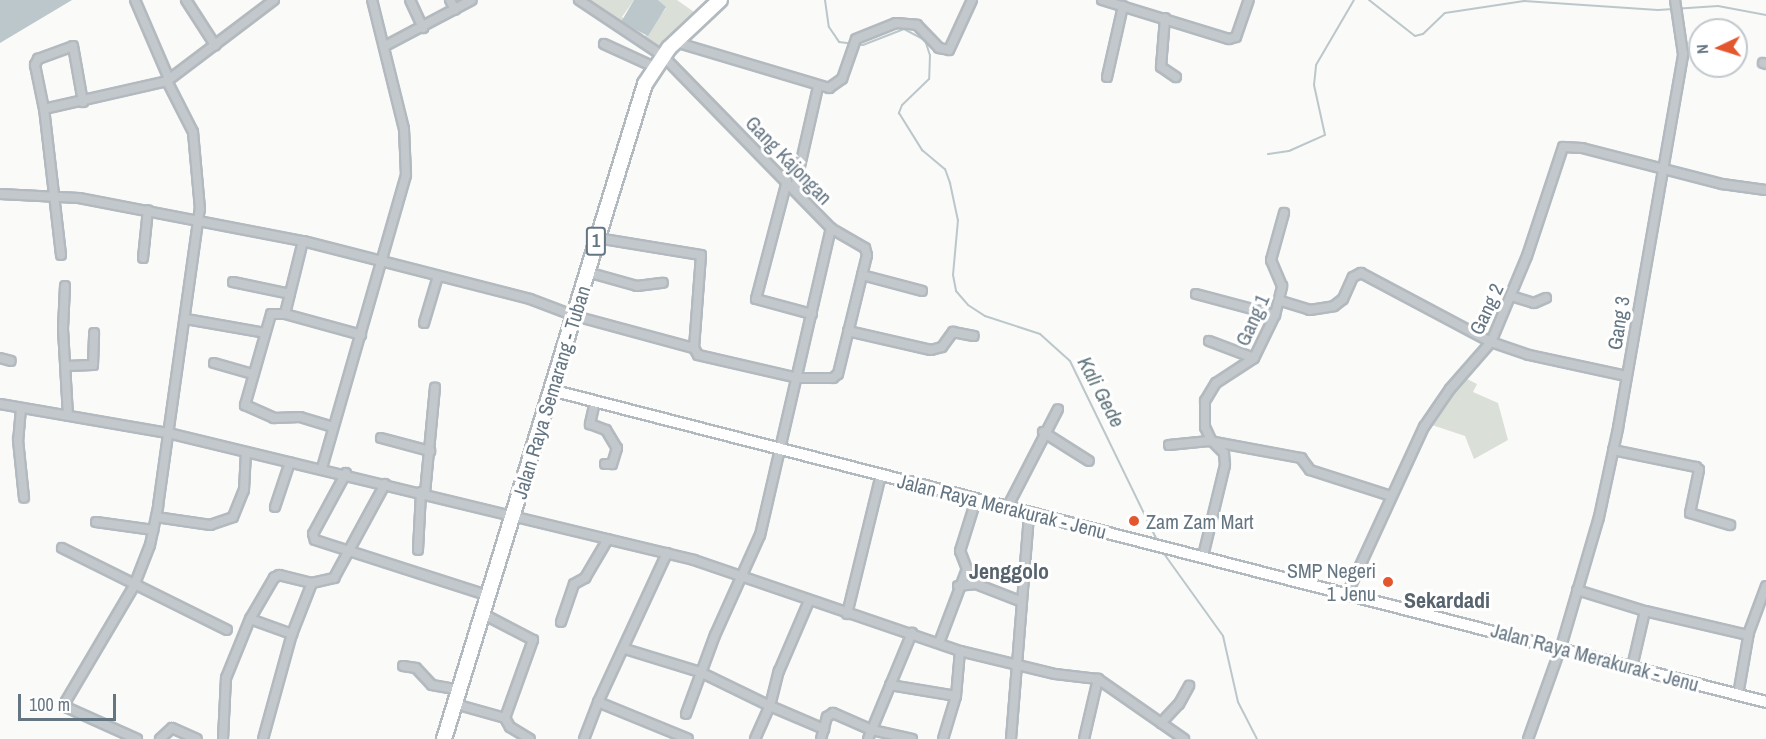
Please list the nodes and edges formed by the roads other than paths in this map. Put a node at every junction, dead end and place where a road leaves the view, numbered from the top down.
1 (135, 0) edge
2 (186, 0) edge
3 (274, 0) edge
4 (372, 0) edge
5 (410, 0) edge
6 (450, 0) edge
7 (472, 0) edge
8 (579, 0) edge
9 (720, 0) edge
10 (972, 0) edge
11 (1102, 0) edge
12 (1249, 0) edge
13 (1675, 2) edge
14 (1123, 6) junction
15 (454, 10) junction
16 (1165, 18) junction
17 (423, 28) junction
18 (675, 42) junction
19 (604, 44) dead end
20 (214, 45) junction
21 (384, 46) junction
22 (659, 62) junction
23 (1107, 77) dead end
24 (1176, 77) dead end
25 (168, 80) junction
26 (818, 87) junction
27 (83, 102) junction
28 (44, 109) junction
29 (1661, 170) junction
30 (787, 181) junction
31 (795, 188) junction
32 (1766, 190) edge
33 (0, 194) edge
34 (55, 196) junction
35 (148, 210) junction
36 (1284, 213) dead end
37 (197, 219) junction
38 (831, 228) junction
39 (597, 238) junction
40 (303, 241) junction
41 (61, 255) dead end
42 (142, 258) dead end
43 (383, 262) junction
44 (587, 272) junction
45 (862, 275) junction
46 (438, 276) junction
47 (233, 282) dead end
48 (663, 283) dead end
49 (65, 286) dead end
50 (922, 291) dead end
51 (290, 294) junction
52 (1196, 294) dead end
53 (1511, 296) junction
54 (1546, 298) dead end
55 (1281, 301) junction
56 (285, 314) junction
57 (812, 314) junction
58 (1275, 315) junction
59 (575, 316) junction
60 (186, 319) junction
61 (424, 322) dead end
62 (848, 331) junction
63 (94, 333) dead end
64 (265, 333) junction
65 (361, 335) junction
66 (974, 336) dead end
67 (1209, 341) dead end
68 (1491, 342) junction
69 (694, 348) junction
70 (0, 358) edge
71 (1254, 358) junction
72 (11, 361) dead end
73 (214, 363) dead end
74 (66, 366) junction
75 (252, 374) junction
76 (1626, 376) junction
77 (798, 378) junction
78 (435, 387) dead end
79 (551, 390) junction
80 (595, 402) junction
81 (0, 404) edge
82 (21, 408) junction
83 (1058, 409) dead end
84 (68, 417) junction
85 (332, 427) junction
86 (1043, 432) junction
87 (168, 433) junction
88 (381, 438) dead end
89 (1215, 444) junction
90 (1169, 445) dead end
91 (782, 450) junction
92 (1613, 450) junction
93 (430, 451) junction
94 (246, 452) junction
95 (1089, 461) dead end
96 (290, 462) junction
97 (605, 464) dead end
98 (322, 468) junction
99 (346, 473) junction
100 (881, 475) junction
101 (385, 484) junction
102 (423, 493) junction
103 (1391, 496) junction
104 (24, 498) dead end
105 (976, 500) junction
106 (275, 507) dead end
107 (1007, 508) junction
108 (514, 513) junction
109 (1029, 513) junction
110 (156, 517) junction
111 (96, 522) dead end
112 (1730, 525) dead end
113 (153, 530) junction
114 (608, 539) junction
115 (62, 548) dead end
116 (418, 550) dead end
117 (349, 553) junction
118 (667, 553) junction
119 (1203, 556) junction
120 (742, 575) junction
121 (312, 583) junction
122 (134, 586) junction
123 (958, 586) junction
124 (1766, 586) edge
125 (1577, 590) junction
126 (1348, 592) junction
127 (489, 596) junction
128 (809, 601) junction
129 (1020, 602) junction
130 (1646, 611) junction
131 (847, 614) junction
132 (483, 615) junction
133 (250, 619) junction
134 (561, 622) dead end
135 (227, 630) dead end
136 (912, 633) junction
137 (292, 634) junction
138 (1748, 635) junction
139 (939, 643) junction
140 (1561, 647) junction
141 (625, 649) junction
142 (960, 651) junction
143 (1018, 664) junction
144 (403, 666) dead end
145 (1632, 667) junction
146 (700, 672) junction
147 (1098, 680) junction
148 (890, 685) junction
149 (1189, 686) dead end
150 (1738, 695) junction
151 (956, 696) junction
152 (457, 697) junction
153 (598, 702) junction
154 (1766, 702) edge
155 (770, 706) junction
156 (687, 714) dead end
157 (505, 718) junction
158 (1161, 723) junction
159 (824, 729) junction
160 (872, 730) junction
161 (896, 737) edge
162 (136, 739) edge
163 (160, 739) edge
164 (197, 739) edge
165 (223, 739) edge
166 (263, 739) edge
167 (444, 739) edge
168 (530, 739) edge
169 (584, 739) edge
170 (687, 739) edge
171 (755, 739) edge
172 (821, 739) edge
173 (868, 739) edge
174 (912, 739) edge
175 (943, 739) edge
176 (1011, 739) edge
177 (1084, 739) edge
178 (1184, 739) edge
179 (1528, 739) edge

1 - 25 street
2 - 20 street
3 - 20 street
4 - 21 street
5 - 17 street
6 - 15 street
7 - 15 street
8 - 22 street
9 - 18 highway, Jalan Raya Semarang - Tuban / 1
10 - 26 street
11 - 14 street
12 - 16 street
13 - 29 street, Gang 3
14 - 16 street
14 - 23 street
15 - 17 street
16 - 24 street
17 - 21 street
18 - 22 highway, Jalan Raya Semarang - Tuban / 1
18 - 26 street
19 - 22 street
20 - 25 street
21 - 43 street
22 - 30 street, Gang Kajongan
22 - 39 highway, Jalan Raya Semarang - Tuban / 1
25 - 27 street
25 - 37 street
26 - 31 street
27 - 28 street
27 - 28 street
28 - 34 street
29 - 32 street
29 - 53 street, Gang 2
29 - 76 street, Gang 3
30 - 31 street, Gang Kajongan
30 - 57 street
31 - 38 street, Gang Kajongan
33 - 34 street
34 - 35 street
34 - 41 street
35 - 37 street
35 - 42 street
36 - 55 street, Gang 1
37 - 40 street
37 - 60 street
38 - 45 street
38 - 57 street, Gang Kajongan
39 - 44 highway, Jalan Raya Semarang - Tuban / 1
39 - 69 street
40 - 43 street
40 - 51 street
43 - 46 street
43 - 65 street
44 - 48 street
44 - 59 highway, Jalan Raya Semarang - Tuban / 1
45 - 50 street
45 - 62 street
46 - 59 street
46 - 61 street
47 - 51 street
49 - 74 street
51 - 56 street
52 - 58 street
53 - 54 street
53 - 68 street, Gang 2
55 - 58 street, Gang 1
55 - 68 street
56 - 64 street
56 - 65 street
57 - 77 street, Gang Kajongan
58 - 71 street, Gang 1
59 - 69 street
59 - 79 highway, Jalan Raya Semarang - Tuban / 1
60 - 64 street
60 - 87 street
62 - 66 street
62 - 77 street
63 - 74 street
64 - 75 street
65 - 85 street
67 - 71 street
68 - 76 street
68 - 103 street, Gang 2
69 - 77 street
70 - 72 street
71 - 89 street, Gang 1
73 - 75 street
74 - 84 street
75 - 85 street
76 - 92 street, Gang 3
77 - 91 street, Gang Kajongan
78 - 93 street
79 - 80 main road, Jalan Raya Merakurak - Jenu
79 - 108 highway, Jalan Raya Semarang - Tuban / 1
80 - 91 main road, Jalan Raya Merakurak - Jenu
80 - 97 street
81 - 82 street
82 - 84 street
82 - 104 street
83 - 86 street
84 - 87 street
85 - 98 street
86 - 95 street
86 - 107 street
87 - 94 street
87 - 110 street
88 - 93 street
89 - 90 street
89 - 103 street
89 - 119 street, Gang 1
91 - 100 main road, Jalan Raya Merakurak - Jenu
91 - 120 street, Gang Kajongan
92 - 112 street
92 - 125 street, Gang 3
93 - 102 street
94 - 96 street
94 - 110 street
96 - 98 street
96 - 106 street
98 - 99 street
99 - 101 street
99 - 117 street
100 - 105 main road, Jalan Raya Merakurak - Jenu
100 - 131 street
101 - 102 street
101 - 117 street
102 - 108 street
102 - 116 street
103 - 126 street, Gang 2
105 - 107 main road, Jalan Raya Merakurak - Jenu
105 - 123 street
107 - 109 main road, Jalan Raya Merakurak - Jenu
108 - 114 street
108 - 127 highway, Jalan Raya Semarang - Tuban / 1
109 - 119 main road, Jalan Raya Merakurak - Jenu
109 - 129 street
110 - 113 street
111 - 113 street
113 - 122 street
114 - 118 street
114 - 134 street
115 - 122 street
117 - 121 street
117 - 127 street
118 - 120 street
118 - 141 street
119 - 126 main road, Jalan Raya Merakurak - Jenu
120 - 128 street
120 - 146 street, Gang Kajongan
121 - 133 street
121 - 137 street
122 - 135 street
122 - 162 street
123 - 129 street
123 - 139 street
124 - 138 street
125 - 130 street
125 - 140 street, Gang 3
126 - 140 main road, Jalan Raya Merakurak - Jenu
127 - 132 highway, Jalan Raya Semarang - Tuban / 1
128 - 131 street
128 - 155 street
129 - 143 street
130 - 138 street
130 - 145 street
131 - 136 street
132 - 152 highway, Jalan Raya Semarang - Tuban / 1
132 - 157 street
133 - 137 street
133 - 165 street
136 - 139 street
136 - 148 street
137 - 166 street
138 - 150 street
139 - 142 street
140 - 145 main road, Jalan Raya Merakurak - Jenu
140 - 179 street, Gang 3
141 - 146 street
141 - 153 street
142 - 143 street
142 - 151 street
143 - 147 street
143 - 176 street
144 - 152 street
145 - 150 main road, Jalan Raya Merakurak - Jenu
146 - 155 street
146 - 156 street, Gang Kajongan
147 - 158 street
147 - 177 street
148 - 151 street
148 - 160 street
149 - 158 street
150 - 154 main road, Jalan Raya Merakurak - Jenu
151 - 175 street
152 - 157 street
152 - 167 highway, Jalan Raya Semarang - Tuban / 1
153 - 169 street
153 - 170 street
155 - 159 street
155 - 171 street
157 - 168 street
158 - 178 street
159 - 160 street
159 - 172 street
160 - 161 street
160 - 173 street
161 - 174 street
163 - 164 street

